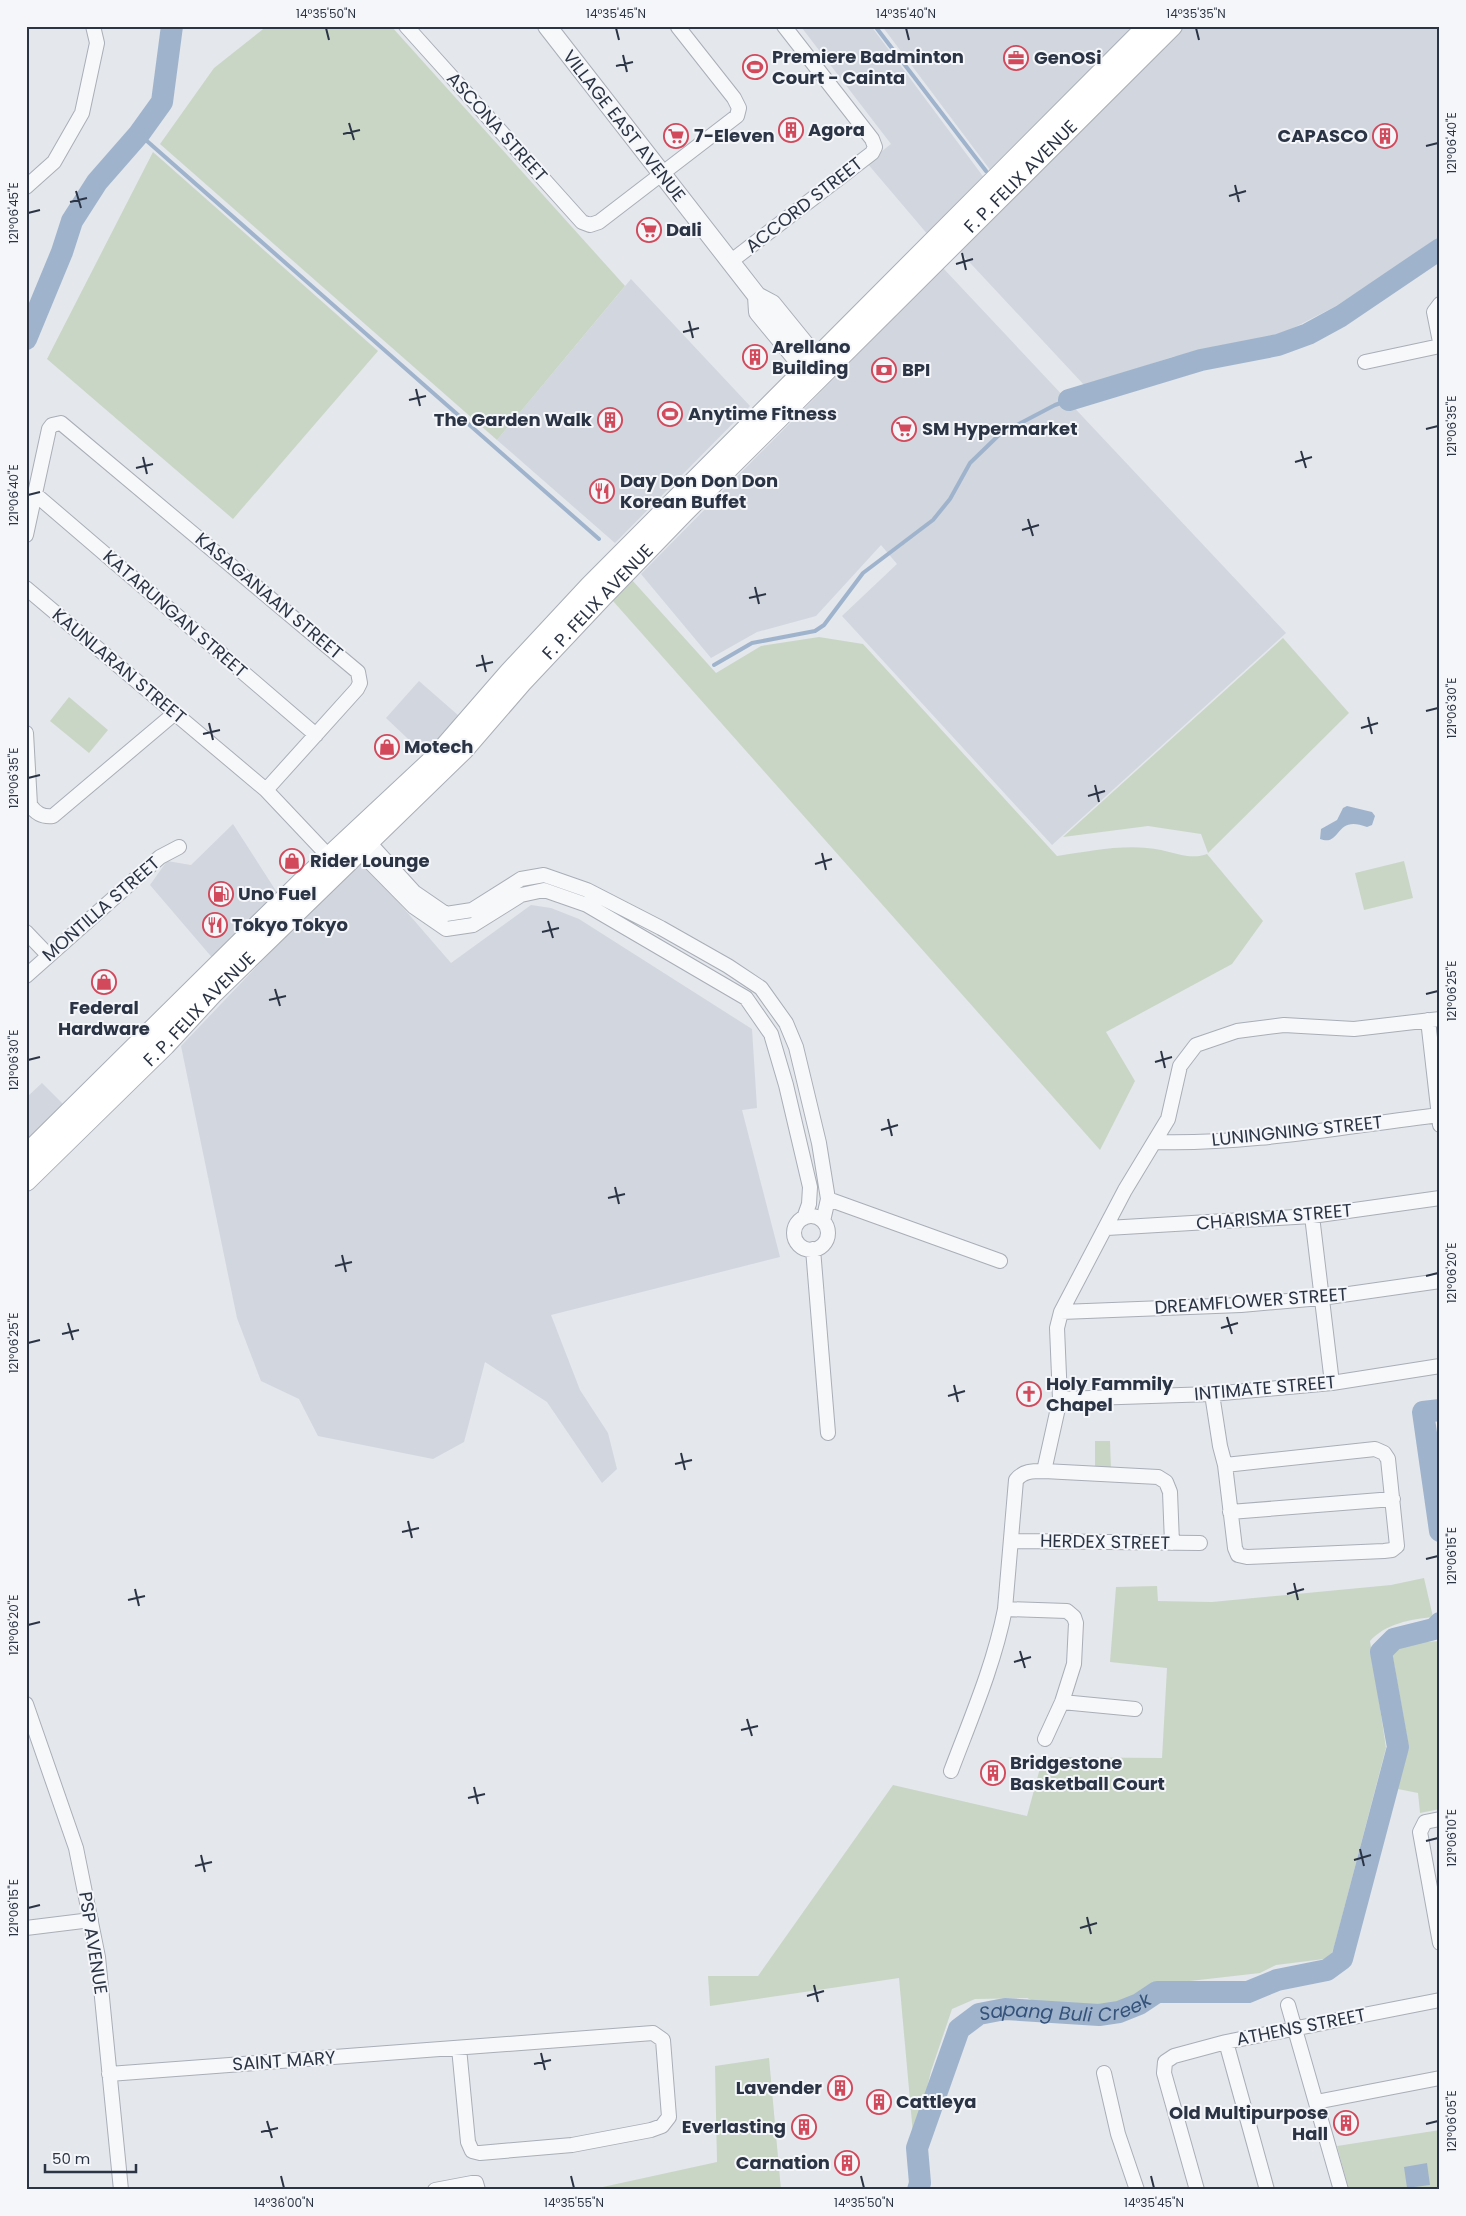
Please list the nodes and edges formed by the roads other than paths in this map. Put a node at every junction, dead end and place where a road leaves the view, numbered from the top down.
1 (93, 26) edge
2 (406, 26) edge
3 (546, 26) edge
4 (784, 26) edge
5 (1148, 26) edge
6 (1172, 26) edge
7 (685, 30) edge
8 (662, 175) junction
9 (26, 187) edge
10 (730, 262) junction
11 (1438, 305) edge
12 (1440, 344) edge
13 (1365, 362) dead end
14 (816, 370) junction
15 (34, 494) junction
16 (26, 535) edge
17 (26, 588) edge
18 (174, 712) junction
19 (26, 733) edge
20 (316, 735) junction
21 (266, 790) junction
22 (358, 841) junction
23 (179, 847) dead end
24 (335, 863) junction
25 (661, 928) junction
26 (26, 932) edge
27 (651, 942) junction
28 (48, 955) junction
29 (26, 976) edge
30 (1434, 1019) edge
31 (786, 1023) junction
32 (770, 1034) junction
33 (1439, 1118) edge
34 (1154, 1142) junction
35 (26, 1155) edge
36 (26, 1181) edge
37 (1440, 1198) edge
38 (828, 1199) junction
39 (1312, 1216) junction
40 (804, 1218) junction
41 (823, 1221) junction
42 (1107, 1228) junction
43 (813, 1249) junction
44 (1000, 1262) dead end
45 (1440, 1281) edge
46 (1321, 1298) junction
47 (1061, 1312) junction
48 (1440, 1366) edge
49 (1332, 1383) junction
50 (1212, 1394) junction
51 (1060, 1399) junction
52 (828, 1433) dead end
53 (1225, 1465) junction
54 (1044, 1470) junction
55 (1393, 1499) junction
56 (1230, 1512) junction
57 (1011, 1541) junction
58 (1172, 1543) junction
59 (1200, 1543) dead end
60 (1005, 1609) junction
61 (1062, 1702) junction
62 (26, 1704) edge
63 (1135, 1709) dead end
64 (1045, 1739) dead end
65 (951, 1771) dead end
66 (1440, 1819) edge
67 (91, 1920) junction
68 (26, 1928) edge
69 (1440, 1943) edge
70 (1440, 2000) edge
71 (1288, 2004) dead end
72 (1293, 2028) junction
73 (1226, 2042) junction
74 (459, 2048) junction
75 (109, 2074) junction
76 (1104, 2074) dead end
77 (1440, 2078) edge
78 (1316, 2102) junction
79 (477, 2186) edge
80 (440, 2189) edge
81 (121, 2190) edge
82 (435, 2190) edge
83 (1137, 2190) edge
84 (1197, 2190) edge
85 (1267, 2190) edge
86 (1341, 2190) edge

1 - 9 street
2 - 8 street, ASCONA STREET
3 - 8 street, VILLAGE EAST AVENUE
4 - 10 street, ACCORD STREET
5 - 14 main road, F. P. FELIX AVENUE
6 - 14 main road, F. P. FELIX AVENUE
7 - 8 street
8 - 10 street, VILLAGE EAST AVENUE
10 - 14 street, VILLAGE EAST AVENUE
11 - 12 street
12 - 13 street
14 - 22 main road, F. P. FELIX AVENUE
15 - 16 street
15 - 20 street, KATARUNGAN STREET
15 - 20 street, KASAGANAAN STREET
17 - 18 street, KAUNLARAN STREET
18 - 19 street
18 - 21 street, KAUNLARAN STREET
20 - 21 street, KASAGANAAN STREET
21 - 24 street, KAUNLARAN STREET
22 - 24 main road, F. P. FELIX AVENUE
22 - 25 street
22 - 27 street
23 - 28 street, MONTILLA STREET
24 - 35 main road, F. P. FELIX AVENUE
24 - 36 main road, F. P. FELIX AVENUE
25 - 27 street
25 - 31 street
26 - 28 street
27 - 32 street
28 - 29 street, MONTILLA STREET
30 - 33 street
30 - 34 street
31 - 32 street
31 - 38 street
32 - 40 street
33 - 34 street, LUNINGNING STREET
34 - 42 street
37 - 39 street, CHARISMA STREET
38 - 41 street
38 - 44 street
39 - 42 street, CHARISMA STREET
39 - 46 street
40 - 41 street
40 - 43 street
41 - 43 street
42 - 47 street
43 - 52 street
45 - 46 street, DREAMFLOWER STREET
46 - 47 street, DREAMFLOWER STREET
46 - 49 street
47 - 51 street
48 - 49 street, INTIMATE STREET
49 - 50 street, INTIMATE STREET
50 - 51 street, INTIMATE STREET
50 - 53 street
51 - 54 street
53 - 55 street
53 - 56 street
54 - 57 street
54 - 58 street
55 - 56 street
55 - 56 street
57 - 58 street, HERDEX STREET
57 - 60 street
58 - 59 street, HERDEX STREET
60 - 61 street
60 - 65 street
61 - 63 street
61 - 64 street
62 - 67 street, PSP AVENUE
66 - 69 street
67 - 68 street
67 - 75 street, PSP AVENUE
70 - 72 street, ATHENS STREET
71 - 72 street
72 - 73 street, ATHENS STREET
72 - 78 street
73 - 84 street, ATHENS STREET
73 - 85 street
74 - 74 street, SAINT MARY
74 - 75 street, SAINT MARY
75 - 81 street, PSP AVENUE
76 - 83 street
77 - 78 street
78 - 86 street
79 - 80 street
80 - 82 street

